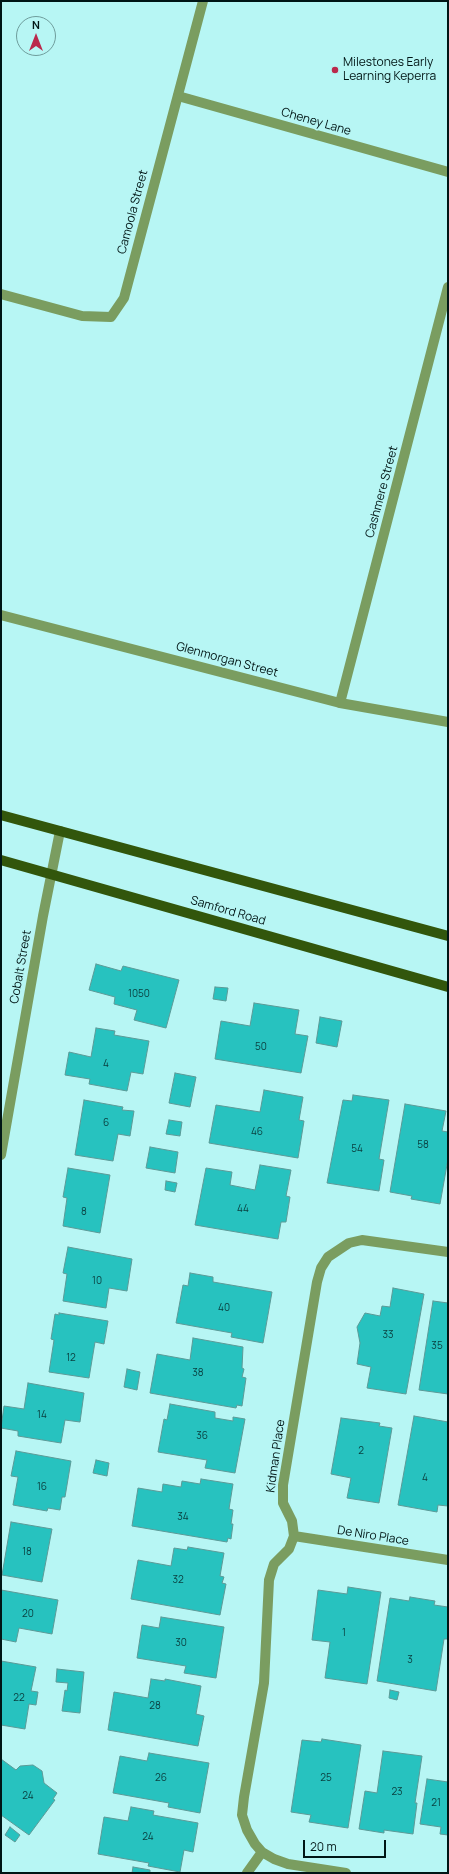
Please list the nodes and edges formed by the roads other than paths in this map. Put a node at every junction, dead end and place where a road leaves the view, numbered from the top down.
1 (203, 1) edge
2 (178, 96) junction
3 (448, 172) edge
4 (448, 287) edge
5 (1, 294) edge
6 (1, 615) edge
7 (340, 703) junction
8 (448, 722) edge
9 (1, 816) edge
10 (60, 831) junction
11 (1, 860) edge
12 (51, 874) junction
13 (448, 936) edge
14 (448, 987) edge
15 (1, 1155) edge
16 (448, 1252) edge
17 (294, 1536) junction
18 (448, 1560) edge
19 (262, 1852) junction
20 (247, 1873) edge
21 (346, 1873) edge

1 - 2 street, Camoola Street
2 - 3 street, Cheney Lane
2 - 5 street, Camoola Street
4 - 7 street, Cashmere Street
6 - 7 street, Glenmorgan Street
7 - 8 street, Glenmorgan Street
9 - 10 main road
10 - 12 street, Cobalt Street
10 - 13 main road
11 - 12 main road, Samford Road
12 - 14 main road, Samford Road
12 - 15 street, Cobalt Street
16 - 17 street, Kidman Place
17 - 18 street, De Niro Place
17 - 19 street
19 - 20 street
19 - 21 street

